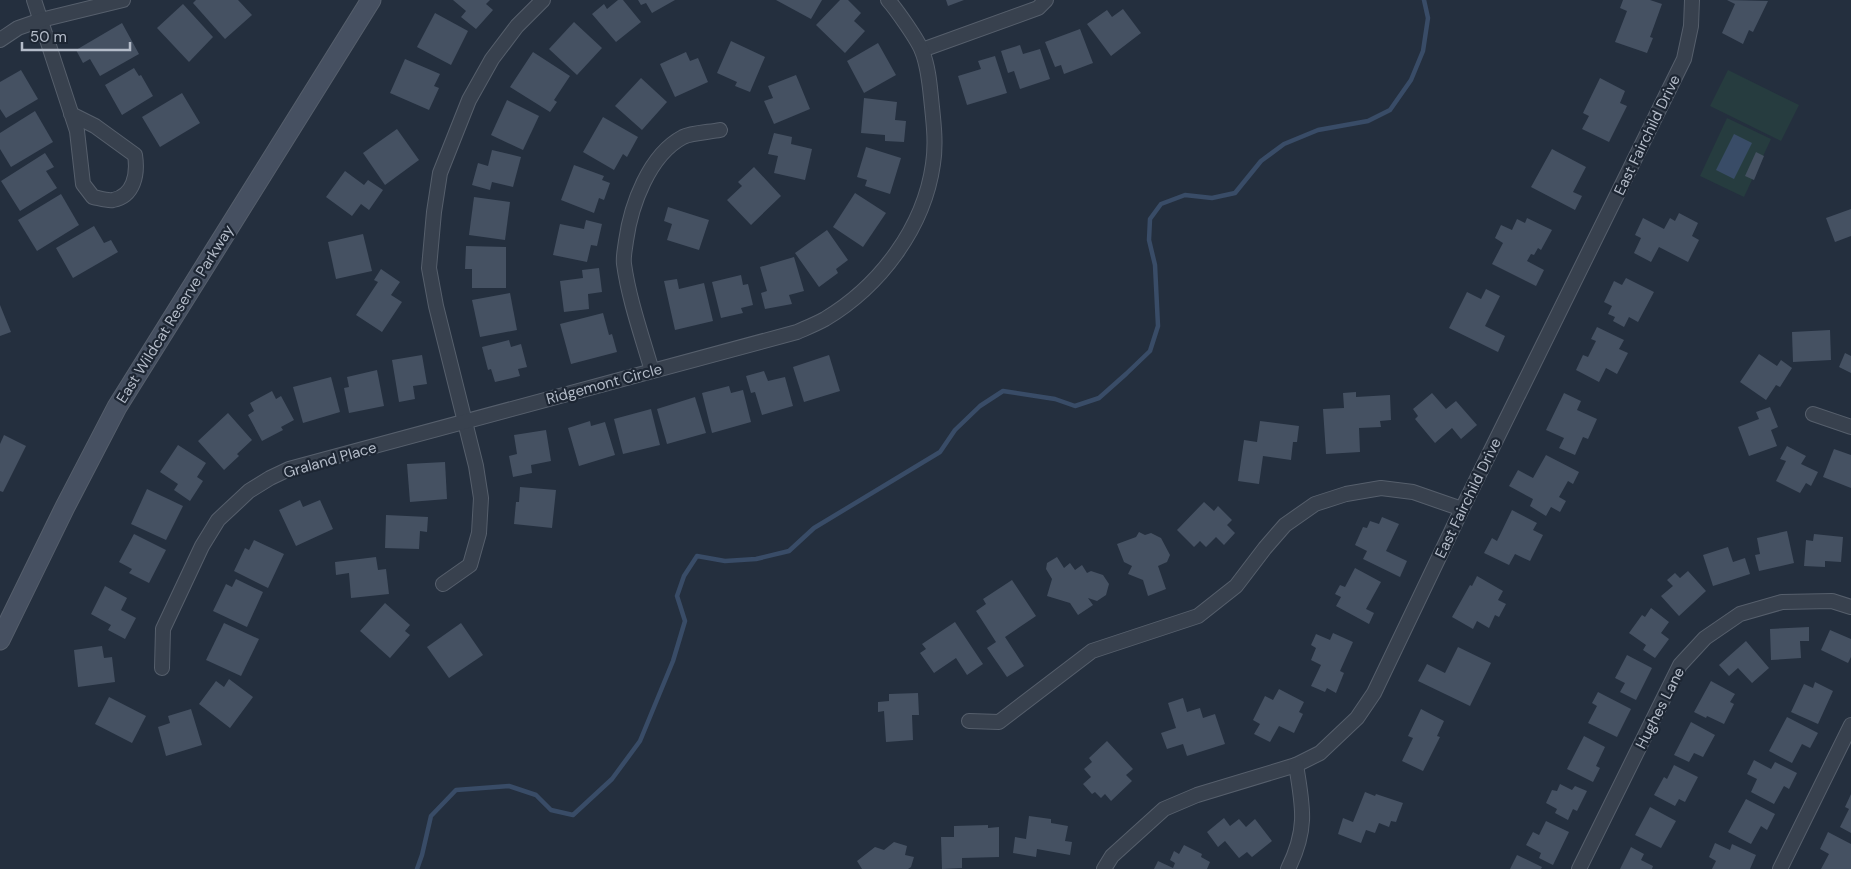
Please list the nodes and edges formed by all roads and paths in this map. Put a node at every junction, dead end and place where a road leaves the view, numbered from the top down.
1 (34, 0) edge
2 (123, 0) edge
3 (370, 0) edge
4 (543, 0) edge
5 (888, 0) edge
6 (1046, 0) edge
7 (1692, 0) edge
8 (41, 20) junction
9 (0, 40) edge
10 (922, 50) junction
11 (71, 114) junction
12 (720, 130) dead end
13 (652, 371) junction
14 (1813, 414) dead end
15 (466, 422) junction
16 (1851, 427) edge
17 (1462, 509) junction
18 (443, 584) dead end
19 (1851, 607) edge
20 (0, 640) edge
21 (162, 668) dead end
22 (969, 722) dead end
23 (1851, 725) edge
24 (1296, 765) junction
25 (1104, 869) edge
26 (1288, 869) edge
27 (1579, 869) edge
28 (1780, 869) edge

1 - 8 street
2 - 8 street
3 - 20 main road, East Wildcat Reserve Parkway
4 - 15 street
5 - 10 street, Ridgemont Circle
6 - 10 street
7 - 17 street, East Fairchild Drive
8 - 9 street
8 - 11 street
10 - 13 street, Ridgemont Circle
11 - 11 street
12 - 13 street
13 - 15 street, Ridgemont Circle
14 - 16 street
15 - 18 street
15 - 21 street, Graland Place
17 - 22 street
17 - 24 street, East Fairchild Drive
19 - 27 street, Hughes Lane
23 - 28 street
24 - 25 street, East Fairchild Drive
24 - 26 street

